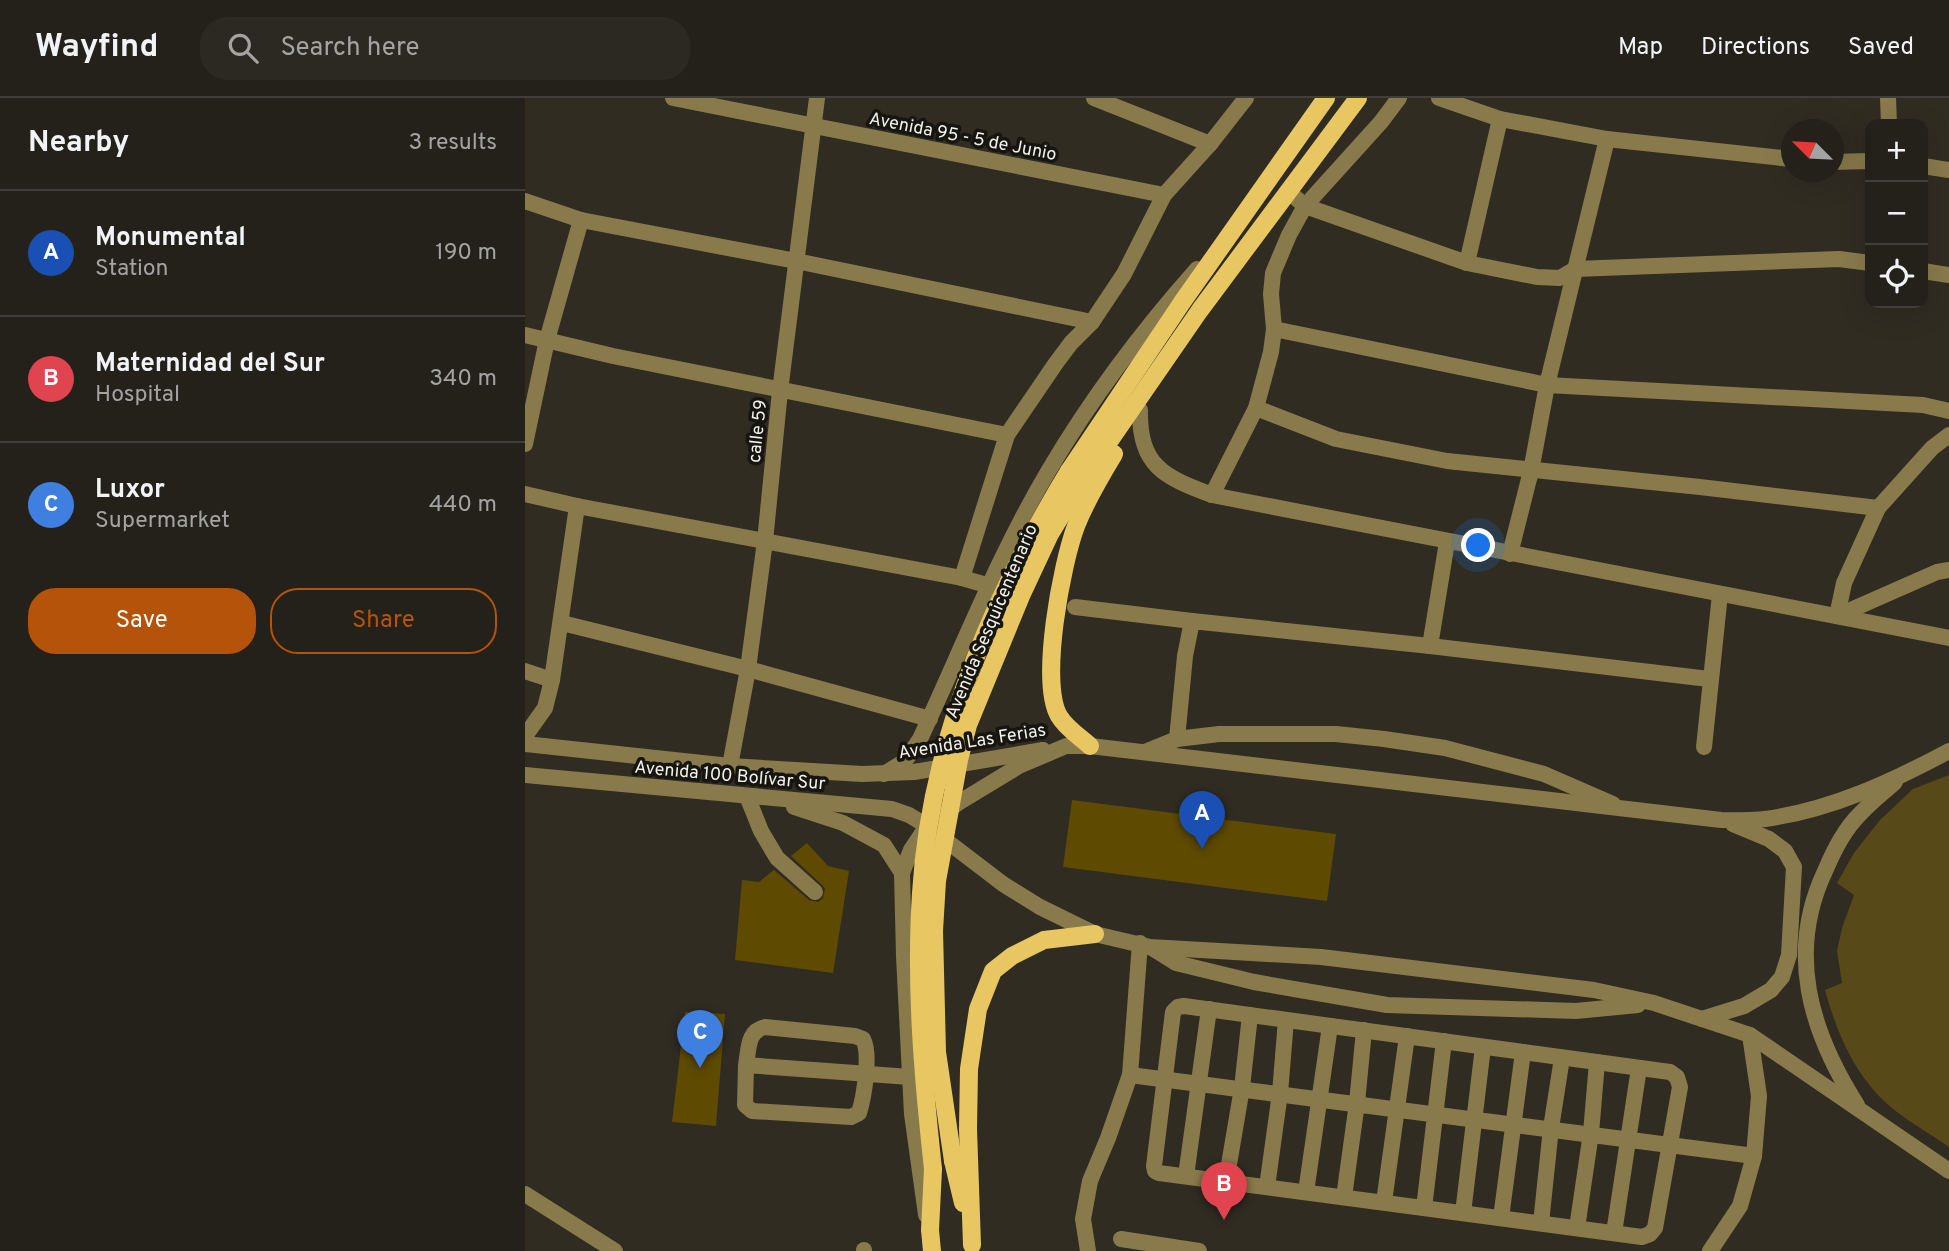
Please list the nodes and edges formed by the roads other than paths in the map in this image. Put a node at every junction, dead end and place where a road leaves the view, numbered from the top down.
1 (673, 98) edge
2 (817, 98) edge
3 (1094, 98) edge
4 (1246, 98) edge
5 (1326, 98) edge
6 (1358, 98) edge
7 (1399, 98) edge
8 (1439, 98) edge
9 (1888, 98) edge
10 (1500, 119) junction
11 (1889, 119) edge
12 (813, 127) junction
13 (1607, 139) junction
14 (1210, 144) junction
15 (1781, 158) edge
16 (1865, 161) edge
17 (1844, 162) edge
18 (1928, 167) edge
19 (1949, 170) edge
20 (1289, 192) junction
21 (1164, 195) junction
22 (525, 201) edge
23 (1305, 206) junction
24 (581, 220) junction
25 (1228, 236) junction
26 (796, 261) junction
27 (1865, 262) edge
28 (1467, 263) junction
29 (1575, 269) junction
30 (1928, 272) edge
31 (1949, 275) edge
32 (1092, 322) junction
33 (1274, 329) junction
34 (525, 335) edge
35 (547, 340) junction
36 (1158, 373) junction
37 (1547, 385) junction
38 (780, 391) junction
39 (1256, 408) junction
40 (1140, 410) junction
41 (1949, 411) edge
42 (1007, 435) junction
43 (1949, 435) edge
44 (525, 444) edge
45 (1531, 471) junction
46 (1077, 475) junction
47 (525, 494) edge
48 (1212, 495) junction
49 (577, 506) junction
50 (1878, 508) junction
51 (765, 541) junction
52 (1447, 542) junction
53 (1510, 554) junction
54 (1949, 570) edge
55 (963, 578) junction
56 (990, 586) junction
57 (1720, 594) junction
58 (1075, 607) dead end
59 (1837, 616) junction
60 (1192, 621) junction
61 (562, 623) junction
62 (1949, 638) edge
63 (1430, 646) junction
64 (748, 669) junction
65 (525, 671) edge
66 (552, 680) junction
67 (1709, 680) junction
68 (930, 719) junction
69 (525, 737) edge
70 (1177, 739) junction
71 (525, 744) edge
72 (1066, 746) junction
73 (1090, 746) junction
74 (1704, 747) dead end
75 (1949, 751) edge
76 (1143, 752) junction
77 (730, 766) junction
78 (884, 774) junction
79 (525, 775) edge
80 (1902, 776) junction
81 (747, 796) junction
82 (768, 799) junction
83 (1625, 810) junction
84 (1721, 820) junction
85 (927, 827) junction
86 (902, 873) junction
87 (815, 892) dead end
88 (1095, 934) junction
89 (1145, 945) junction
90 (1654, 1003) junction
91 (1209, 1009) junction
92 (1250, 1015) junction
93 (1702, 1019) junction
94 (1286, 1020) junction
95 (1330, 1026) junction
96 (1364, 1030) junction
97 (1750, 1035) junction
98 (1407, 1036) junction
99 (1444, 1041) junction
100 (1483, 1047) junction
101 (1524, 1052) junction
102 (1562, 1058) junction
103 (1597, 1062) junction
104 (747, 1065) junction
105 (1639, 1068) junction
106 (865, 1074) junction
107 (1130, 1075) junction
108 (911, 1077) junction
109 (1164, 1078) junction
110 (1200, 1083) junction
111 (1242, 1088) junction
112 (1280, 1093) junction
113 (1319, 1098) junction
114 (1357, 1103) junction
115 (1398, 1108) junction
116 (1861, 1112) junction
117 (1436, 1114) junction
118 (1475, 1119) junction
119 (1513, 1124) junction
120 (1551, 1128) junction
121 (1591, 1133) junction
122 (1628, 1138) junction
123 (1671, 1144) junction
124 (1754, 1156) junction
125 (1949, 1171) edge
126 (1187, 1177) junction
127 (1226, 1182) junction
128 (1267, 1187) junction
129 (1306, 1192) junction
130 (525, 1194) edge
131 (1344, 1197) junction
132 (1384, 1202) junction
133 (1424, 1208) junction
134 (1464, 1213) junction
135 (1501, 1218) junction
136 (1541, 1223) junction
137 (1577, 1228) junction
138 (930, 1230) junction
139 (1613, 1233) junction
140 (1121, 1239) dead end
141 (973, 1248) edge
142 (615, 1251) edge
143 (932, 1251) edge
144 (1088, 1251) edge
145 (1199, 1251) edge
146 (1710, 1251) edge

1 - 12 street, Avenida 95 - 5 de Junio
2 - 12 street, calle 59
3 - 14 street
4 - 14 street
5 - 25 main road, Avenida Sesquicentenario
6 - 20 main road, Avenida Sesquicentenario
7 - 23 street
8 - 10 street
9 - 11 street
10 - 13 street
10 - 28 street
12 - 21 street, Avenida 95 - 5 de Junio
12 - 26 street, calle 59
13 - 15 street
13 - 29 street
14 - 21 street
16 - 17 street
18 - 19 street
20 - 23 street
20 - 36 main road, Avenida Sesquicentenario
21 - 32 street
22 - 24 street
23 - 28 street
23 - 33 street
24 - 26 street
24 - 35 street
25 - 46 main road, Avenida Sesquicentenario
25 - 56 street
26 - 32 street
26 - 38 street, calle 59
27 - 29 street
28 - 29 street
29 - 37 street
30 - 31 street
32 - 42 street
33 - 37 street
33 - 39 street
34 - 35 street
35 - 38 street
35 - 44 street
36 - 40 main road
36 - 46 main road, Avenida Sesquicentenario
37 - 41 street
37 - 45 street
38 - 42 street
38 - 51 street, calle 59
39 - 45 street
39 - 48 street
40 - 48 street
40 - 73 main road
42 - 55 street
43 - 50 street
45 - 50 street
45 - 53 street
46 - 138 main road, Avenida Sesquicentenario, bridge
46 - 141 main road, Avenida Sesquicentenario, bridge
47 - 49 street
48 - 52 street
49 - 51 street
49 - 61 street
50 - 59 street
51 - 55 street
51 - 64 street, calle 59
52 - 53 street
52 - 63 street
53 - 57 street
54 - 59 street
55 - 56 street
56 - 68 street
57 - 59 street
57 - 67 street
58 - 60 street
59 - 62 street
60 - 63 street
60 - 70 street
61 - 64 street
61 - 66 street
63 - 67 street
64 - 68 street
64 - 77 street, calle 59
65 - 66 street
66 - 69 street
67 - 74 street
68 - 78 street
70 - 76 street
70 - 83 street
71 - 77 street, Avenida 100 Bolívar Sur
72 - 73 street, Avenida Las Ferias
72 - 78 street, Avenida Las Ferias
72 - 85 street
73 - 76 street, Avenida Las Ferias
75 - 80 street
76 - 83 street, Avenida Las Ferias
77 - 78 street, Avenida 100 Bolívar Sur
79 - 81 street, Avenida 100 Bolívar Sur
80 - 84 street
80 - 116 street
81 - 82 street, Avenida 100 Bolívar Sur
81 - 87 street
82 - 85 street, Avenida 100 Bolívar Sur
82 - 86 street
83 - 84 street, Avenida Las Ferias
84 - 93 street
85 - 86 street
85 - 88 street
86 - 108 street
88 - 89 street
88 - 141 main road
89 - 90 street
89 - 90 street
89 - 107 street
90 - 93 street
91 - 92 street
91 - 109 street
91 - 110 street
92 - 94 street
92 - 111 street
93 - 97 street
94 - 95 street
94 - 112 street
95 - 96 street
95 - 113 street
96 - 98 street
96 - 114 street
97 - 116 street
97 - 124 street
98 - 99 street
98 - 115 street
99 - 100 street
99 - 117 street
100 - 101 street
100 - 118 street
101 - 102 street
101 - 119 street
102 - 103 street
102 - 120 street
103 - 105 street
103 - 121 street
104 - 106 street
104 - 106 street
104 - 106 street
105 - 122 street
105 - 123 street
106 - 108 street
107 - 109 street
107 - 144 street
108 - 138 street
109 - 110 street
109 - 126 street
110 - 111 street
110 - 126 street
111 - 112 street
111 - 127 street
112 - 113 street
112 - 128 street
113 - 114 street
113 - 129 street
114 - 115 street
114 - 131 street
115 - 117 street
115 - 132 street
116 - 125 street
117 - 118 street
117 - 133 street
118 - 119 street
118 - 134 street
119 - 120 street
119 - 135 street
120 - 121 street
120 - 136 street
121 - 122 street
121 - 137 street
122 - 123 street
122 - 139 street
123 - 124 street
123 - 139 street
124 - 146 street
126 - 127 street
127 - 128 street
128 - 129 street
129 - 131 street
130 - 142 street
131 - 132 street
132 - 133 street
133 - 134 street
134 - 135 street
135 - 136 street
136 - 137 street
137 - 139 street
138 - 143 main road, Avenida Sesquicentenario
140 - 145 street

